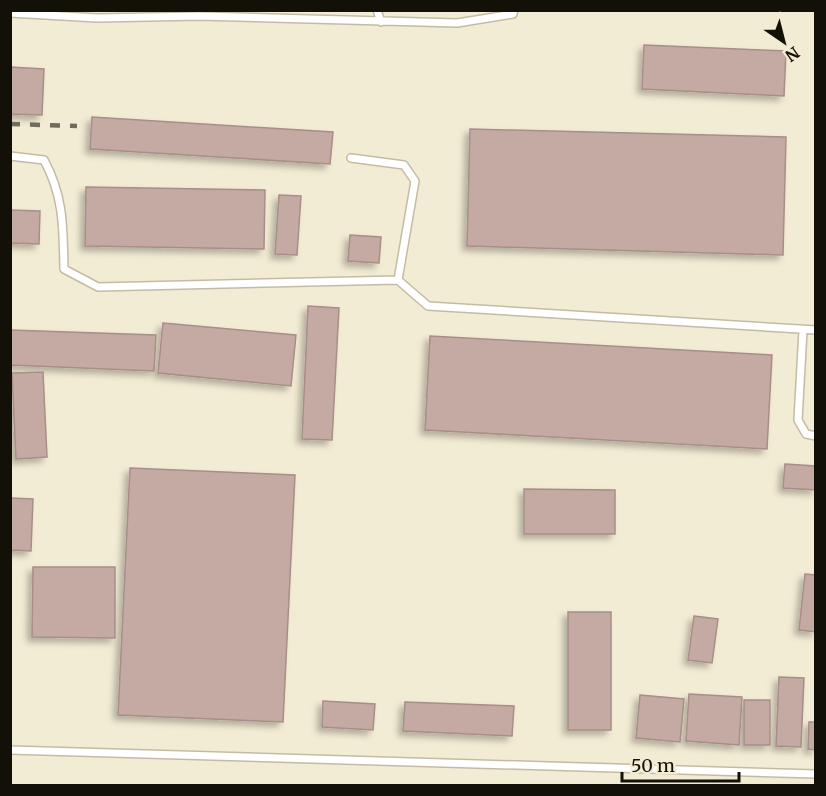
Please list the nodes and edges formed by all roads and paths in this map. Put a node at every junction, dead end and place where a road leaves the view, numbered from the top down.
1 (377, 10) edge
2 (514, 10) edge
3 (10, 13) edge
4 (199, 13) edge
5 (381, 22) junction
6 (10, 156) edge
7 (351, 158) dead end
8 (398, 280) junction
9 (803, 330) junction
10 (816, 330) edge
11 (816, 436) edge
12 (10, 750) edge
13 (816, 774) edge

1 - 5 lane
2 - 5 lane
3 - 4 lane
4 - 5 lane
6 - 8 lane
7 - 8 lane
8 - 9 lane
9 - 10 lane
9 - 11 lane
12 - 13 lane

